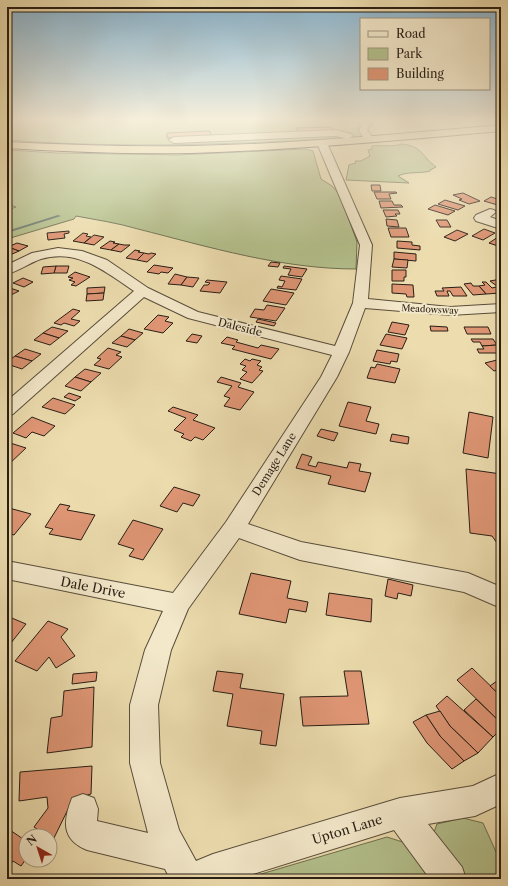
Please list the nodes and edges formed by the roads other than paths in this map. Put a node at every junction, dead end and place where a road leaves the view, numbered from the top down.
1 (330, 161) edge
2 (490, 212) dead end
3 (501, 225) edge
4 (7, 270) edge
5 (144, 291) junction
6 (360, 303) junction
7 (499, 311) edge
8 (341, 352) junction
9 (7, 410) edge
10 (234, 528) junction
11 (7, 570) edge
12 (501, 598) edge
13 (178, 604) junction
14 (501, 788) edge
15 (83, 809) dead end
16 (400, 813) junction
17 (198, 873) edge
18 (450, 879) edge

1 - 6 street, Demage Lane
2 - 3 street
4 - 5 street, Daleside
5 - 8 street, Daleside
5 - 9 street
6 - 7 street, Meadowsway
6 - 8 street, Demage Lane
8 - 10 street, Demage Lane
10 - 12 street
10 - 13 street, Demage Lane
11 - 13 street, Dale Drive
13 - 17 street, Demage Lane
14 - 16 street, Upton Lane
15 - 17 street
16 - 17 street, Upton Lane
16 - 18 street

